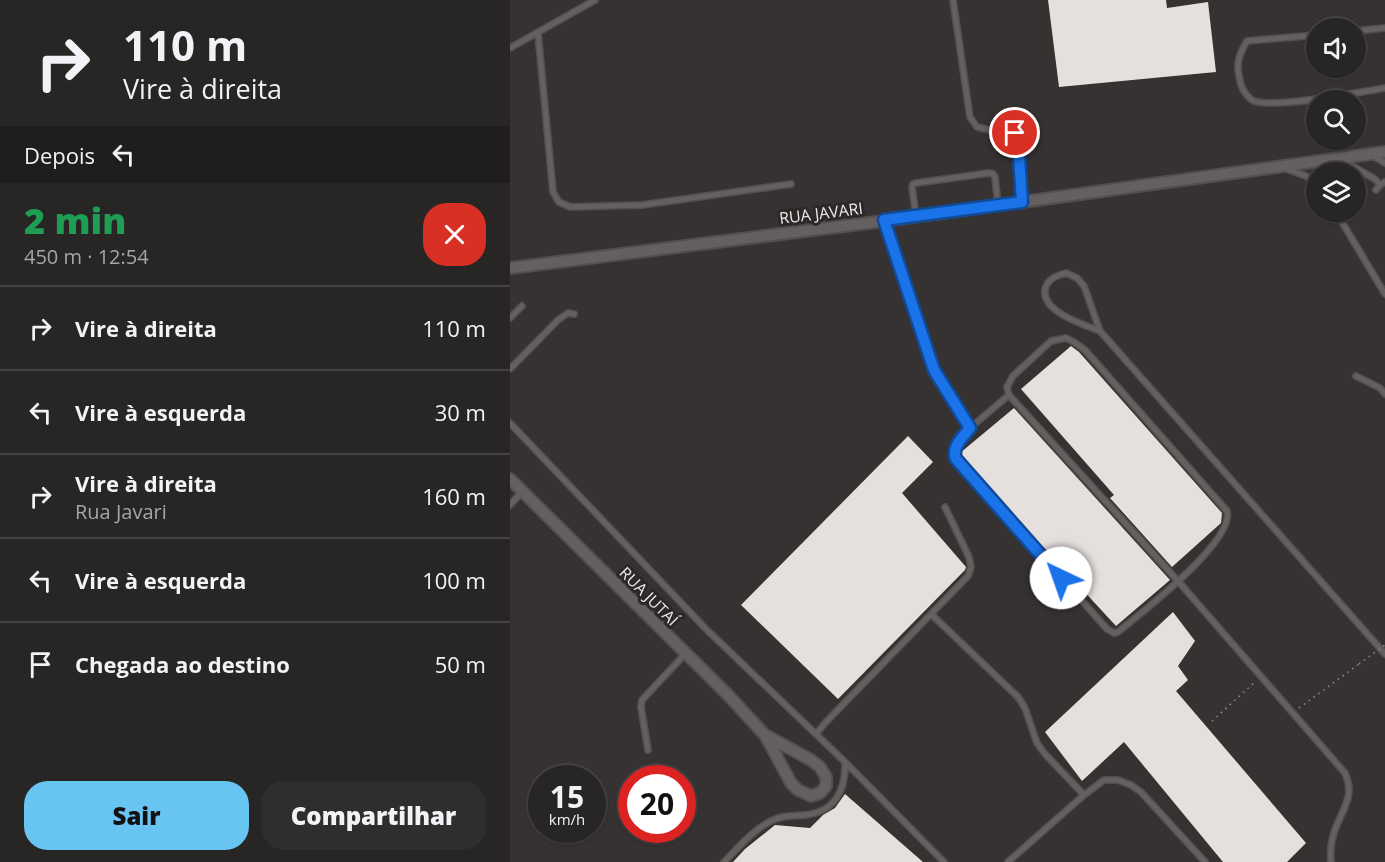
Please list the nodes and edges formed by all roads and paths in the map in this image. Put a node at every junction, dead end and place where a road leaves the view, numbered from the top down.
1 (594, 0) edge
2 (953, 0) edge
3 (1385, 28) edge
4 (1366, 30) edge
5 (538, 33) junction
6 (1306, 36) edge
7 (510, 48) edge
8 (1385, 88) edge
9 (1385, 152) edge
10 (1370, 153) junction
11 (1337, 158) junction
12 (1324, 160) joint
13 (1385, 163) edge
14 (1280, 166) junction
15 (1306, 176) edge
16 (791, 184) dead end
17 (1380, 186) edge
18 (1022, 202) junction
19 (998, 205) junction
20 (916, 216) junction
21 (884, 220) junction
22 (1342, 222) edge
23 (510, 268) edge
24 (1385, 294) edge
25 (522, 306) dead end
26 (574, 314) dead end
27 (510, 318) edge
28 (1100, 331) junction
29 (510, 369) edge
30 (1356, 376) dead end
31 (1385, 394) edge
32 (1009, 395) junction
33 (510, 423) edge
34 (970, 428) junction
35 (510, 479) edge
36 (523, 492) junction
37 (510, 505) edge
38 (945, 507) dead end
39 (1178, 581) junction
40 (931, 614) junction
41 (1385, 645) edge
42 (686, 653) junction
43 (1385, 654) edge
44 (1261, 676) junction
45 (1292, 712) junction
46 (1212, 721) dead end
47 (816, 734) junction
48 (765, 735) junction
49 (648, 750) dead end
50 (845, 762) junction
51 (1084, 795) junction
52 (724, 862) edge
53 (944, 862) edge
54 (1008, 862) edge
55 (1205, 862) edge
56 (1331, 862) edge

1 - 5 lane
2 - 18 lane
3 - 4 lane
5 - 7 lane
5 - 16 lane
6 - 8 lane
9 - 10 street, RUA JAVARI
10 - 11 street, RUA JAVARI
10 - 13 lane
11 - 12 street, RUA JAVARI
11 - 17 lane
12 - 14 street, RUA JAVARI
14 - 15 lane
14 - 18 street, RUA JAVARI
18 - 19 street, RUA JAVARI
19 - 20 street, RUA JAVARI
19 - 20 lane
20 - 21 street, RUA JAVARI
21 - 23 street, RUA JAVARI
21 - 34 lane
22 - 24 lane
25 - 27 lane
26 - 29 lane
28 - 28 lane
28 - 43 lane
30 - 31 lane
32 - 34 lane
32 - 39 lane
32 - 39 lane
33 - 47 lane
34 - 39 lane
35 - 36 street, RUA JUTAÍ
36 - 37 lane
36 - 42 street, RUA JUTAÍ
38 - 40 lane
39 - 44 lane
40 - 47 lane
40 - 51 lane
41 - 45 path, bridge
42 - 48 street, RUA JUTAÍ
42 - 49 lane
44 - 45 lane
44 - 46 path
45 - 56 lane
47 - 50 lane
48 - 48 street, RUA JUTAÍ
50 - 52 lane
50 - 53 lane
51 - 54 lane
51 - 55 lane

